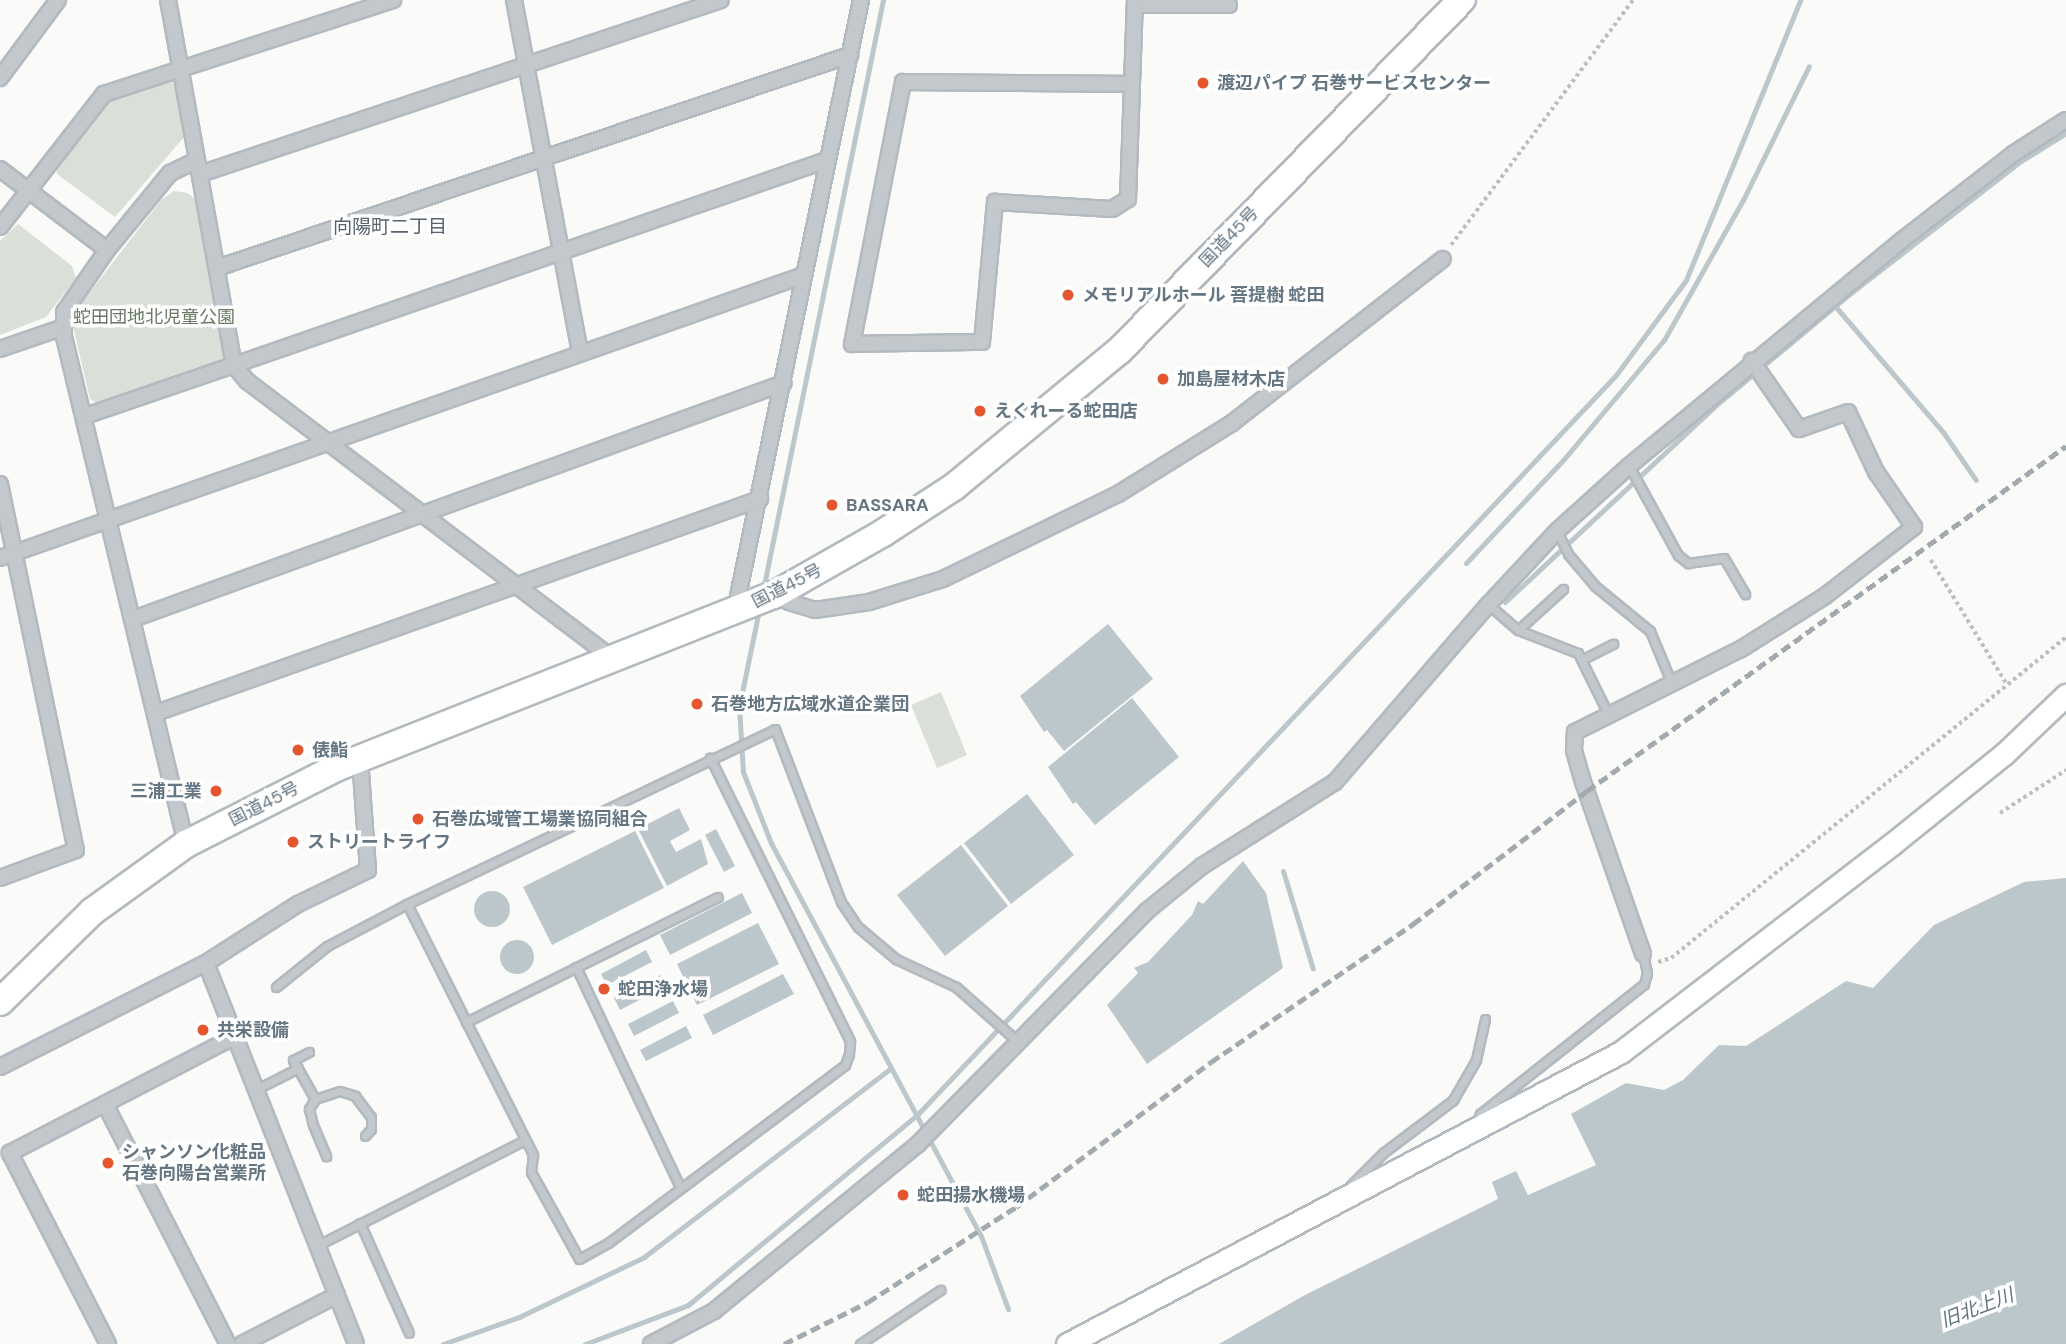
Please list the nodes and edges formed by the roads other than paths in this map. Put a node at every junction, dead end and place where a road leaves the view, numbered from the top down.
1 (58, 0) edge
2 (168, 0) edge
3 (393, 0) edge
4 (514, 0) edge
5 (721, 0) edge
6 (861, 0) edge
7 (1462, 0) edge
8 (1135, 2) edge
9 (1229, 5) dead end
10 (850, 55) junction
11 (526, 64) junction
12 (181, 67) junction
13 (0, 78) edge
14 (1132, 84) junction
15 (2066, 120) edge
16 (543, 157) junction
17 (827, 160) junction
18 (199, 167) junction
19 (0, 169) edge
20 (27, 190) junction
21 (0, 226) edge
22 (107, 250) junction
23 (561, 253) junction
24 (1443, 259) road end
25 (220, 267) junction
26 (804, 275) junction
27 (64, 327) junction
28 (0, 349) edge
29 (580, 353) junction
30 (1752, 362) junction
31 (234, 365) junction
32 (784, 383) junction
33 (85, 416) junction
34 (328, 441) junction
35 (1630, 466) junction
36 (0, 484) edge
37 (760, 499) junction
38 (420, 512) junction
39 (111, 520) junction
40 (1557, 531) junction
41 (15, 552) junction
42 (0, 558) edge
43 (516, 584) junction
44 (1563, 589) dead end
45 (776, 593) junction
46 (1745, 594) dead end
47 (1488, 605) junction
48 (741, 610) junction
49 (133, 619) junction
50 (1518, 630) junction
51 (1613, 644) dead end
52 (1584, 659) junction
53 (615, 661) junction
54 (1672, 684) junction
55 (2066, 695) edge
56 (2066, 709) edge
57 (156, 713) junction
58 (1609, 716) junction
59 (2034, 726) junction
60 (360, 758) junction
61 (710, 758) junction
62 (186, 844) junction
63 (0, 878) edge
64 (718, 897) dead end
65 (407, 904) junction
66 (1643, 954) joint
67 (206, 963) junction
68 (576, 967) junction
69 (276, 987) dead end
70 (0, 1002) edge
71 (1485, 1019) dead end
72 (466, 1022) junction
73 (236, 1037) junction
74 (1017, 1041) junction
75 (309, 1052) dead end
76 (0, 1067) edge
77 (298, 1068) junction
78 (257, 1089) junction
79 (315, 1099) junction
80 (105, 1104) junction
81 (1472, 1133) junction
82 (365, 1136) dead end
83 (525, 1140) junction
84 (326, 1156) dead end
85 (680, 1187) junction
86 (1326, 1209) junction
87 (360, 1223) junction
88 (318, 1245) junction
89 (940, 1290) dead end
90 (337, 1295) junction
91 (409, 1333) dead end
92 (108, 1344) edge
93 (228, 1344) edge
94 (242, 1344) edge
95 (356, 1344) edge
96 (651, 1344) edge
97 (860, 1344) edge
98 (1067, 1344) edge

1 - 13 street
2 - 12 street
3 - 12 street
4 - 11 street
5 - 11 street
6 - 10 street
7 - 45 highway, 国道45号
8 - 9 street
8 - 14 street
10 - 16 street
10 - 17 street
11 - 16 street
11 - 18 street
12 - 18 street
12 - 20 street
14 - 14 street
15 - 30 street
16 - 23 street
16 - 25 street
17 - 23 street
17 - 26 street
18 - 22 street
18 - 25 street
19 - 20 street
20 - 21 street
20 - 22 street
22 - 27 street
23 - 29 street
23 - 31 street
24 - 45 street
25 - 31 street
26 - 29 street
26 - 32 street
27 - 28 street
27 - 33 street
29 - 34 street
30 - 35 street
30 - 54 street
31 - 33 street
31 - 34 street
32 - 37 street
32 - 38 street
33 - 39 street
34 - 38 street
34 - 39 street
35 - 40 street
35 - 46 lane
36 - 41 street
37 - 43 street
37 - 48 street
38 - 43 street
38 - 49 street
39 - 41 street
39 - 49 street
40 - 47 street
40 - 54 lane
41 - 42 street
41 - 63 street
43 - 53 street
43 - 57 street
44 - 50 lane
45 - 48 highway, 国道45号
47 - 50 lane
47 - 74 street
48 - 53 highway, 国道45号
49 - 57 street
50 - 52 lane
51 - 52 lane
52 - 58 lane
53 - 60 highway, 国道45号
54 - 58 street
55 - 59 street
56 - 59 street
57 - 62 street
58 - 66 street
59 - 81 street
60 - 62 highway, 国道45号
60 - 67 street
61 - 65 lane
61 - 74 lane
61 - 85 lane
62 - 70 highway, 国道45号
64 - 68 lane
65 - 69 lane
65 - 72 lane
66 - 81 lane
67 - 73 street
67 - 76 street
68 - 72 lane
68 - 85 lane
71 - 86 lane
72 - 83 lane
73 - 78 street
73 - 80 street
74 - 96 street
75 - 77 lane
77 - 78 lane
77 - 79 lane
78 - 88 street
79 - 82 lane
79 - 84 lane
80 - 92 street
80 - 93 street
81 - 86 street
83 - 85 lane
83 - 87 lane
86 - 98 street
87 - 88 lane
87 - 91 lane
88 - 90 street
89 - 97 lane
90 - 94 street
90 - 95 street

